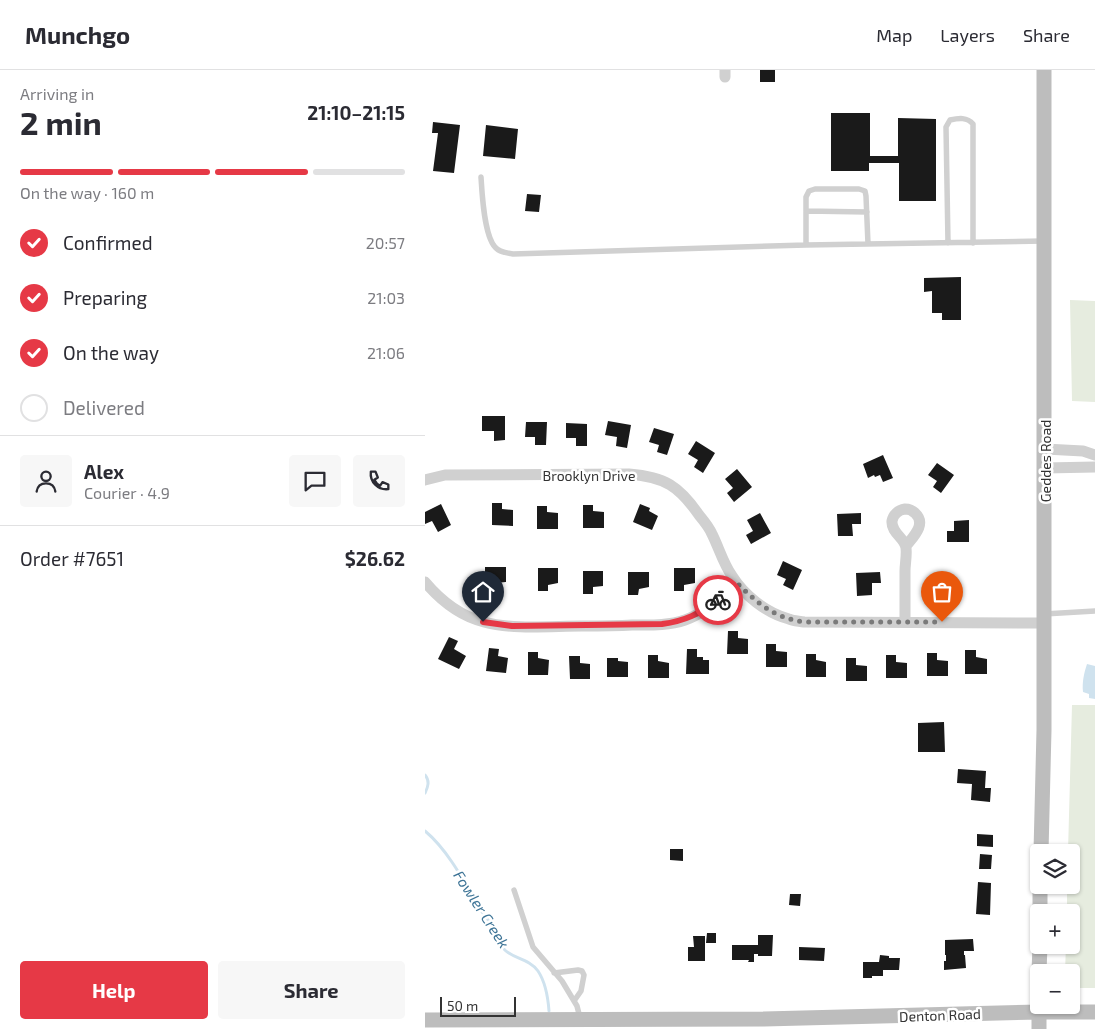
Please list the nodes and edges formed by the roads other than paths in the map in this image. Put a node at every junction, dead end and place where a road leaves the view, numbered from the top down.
1 (1044, 70) edge
2 (481, 177) dead end
3 (806, 211) junction
4 (867, 212) junction
5 (1044, 241) junction
6 (973, 242) junction
7 (948, 243) junction
8 (868, 244) junction
9 (806, 245) junction
10 (1045, 449) junction
11 (1095, 455) edge
12 (1045, 468) junction
13 (1095, 468) edge
14 (425, 480) edge
15 (906, 546) dead end
16 (425, 582) edge
17 (738, 584) junction
18 (1095, 611) edge
19 (1044, 618) junction
20 (905, 622) junction
21 (1041, 844) edge
22 (514, 890) dead end
23 (555, 973) junction
24 (574, 1000) junction
25 (1030, 1009) edge
26 (1080, 1011) edge
27 (1095, 1012) edge
28 (1039, 1014) edge
29 (425, 1020) edge
30 (581, 1020) junction
31 (1039, 1029) edge

1 - 5 main road, Geddes Road
2 - 9 lane
3 - 4 lane
3 - 4 lane
3 - 9 lane
4 - 8 lane
5 - 6 lane
5 - 10 main road, Geddes Road
6 - 7 lane
6 - 7 lane
7 - 8 lane
8 - 9 lane
10 - 11 street
10 - 12 main road, Geddes Road
12 - 13 street
12 - 19 main road, Geddes Road
14 - 17 street, Brooklyn Drive
15 - 20 street
16 - 17 street
17 - 20 street, Brooklyn Drive
18 - 19 lane
19 - 20 street, Brooklyn Drive
19 - 21 main road, Geddes Road
22 - 23 lane
23 - 24 lane
23 - 24 lane
24 - 30 lane
25 - 30 main road, Denton Road
26 - 27 main road, Denton Road
28 - 31 main road
29 - 30 main road, Denton Road

